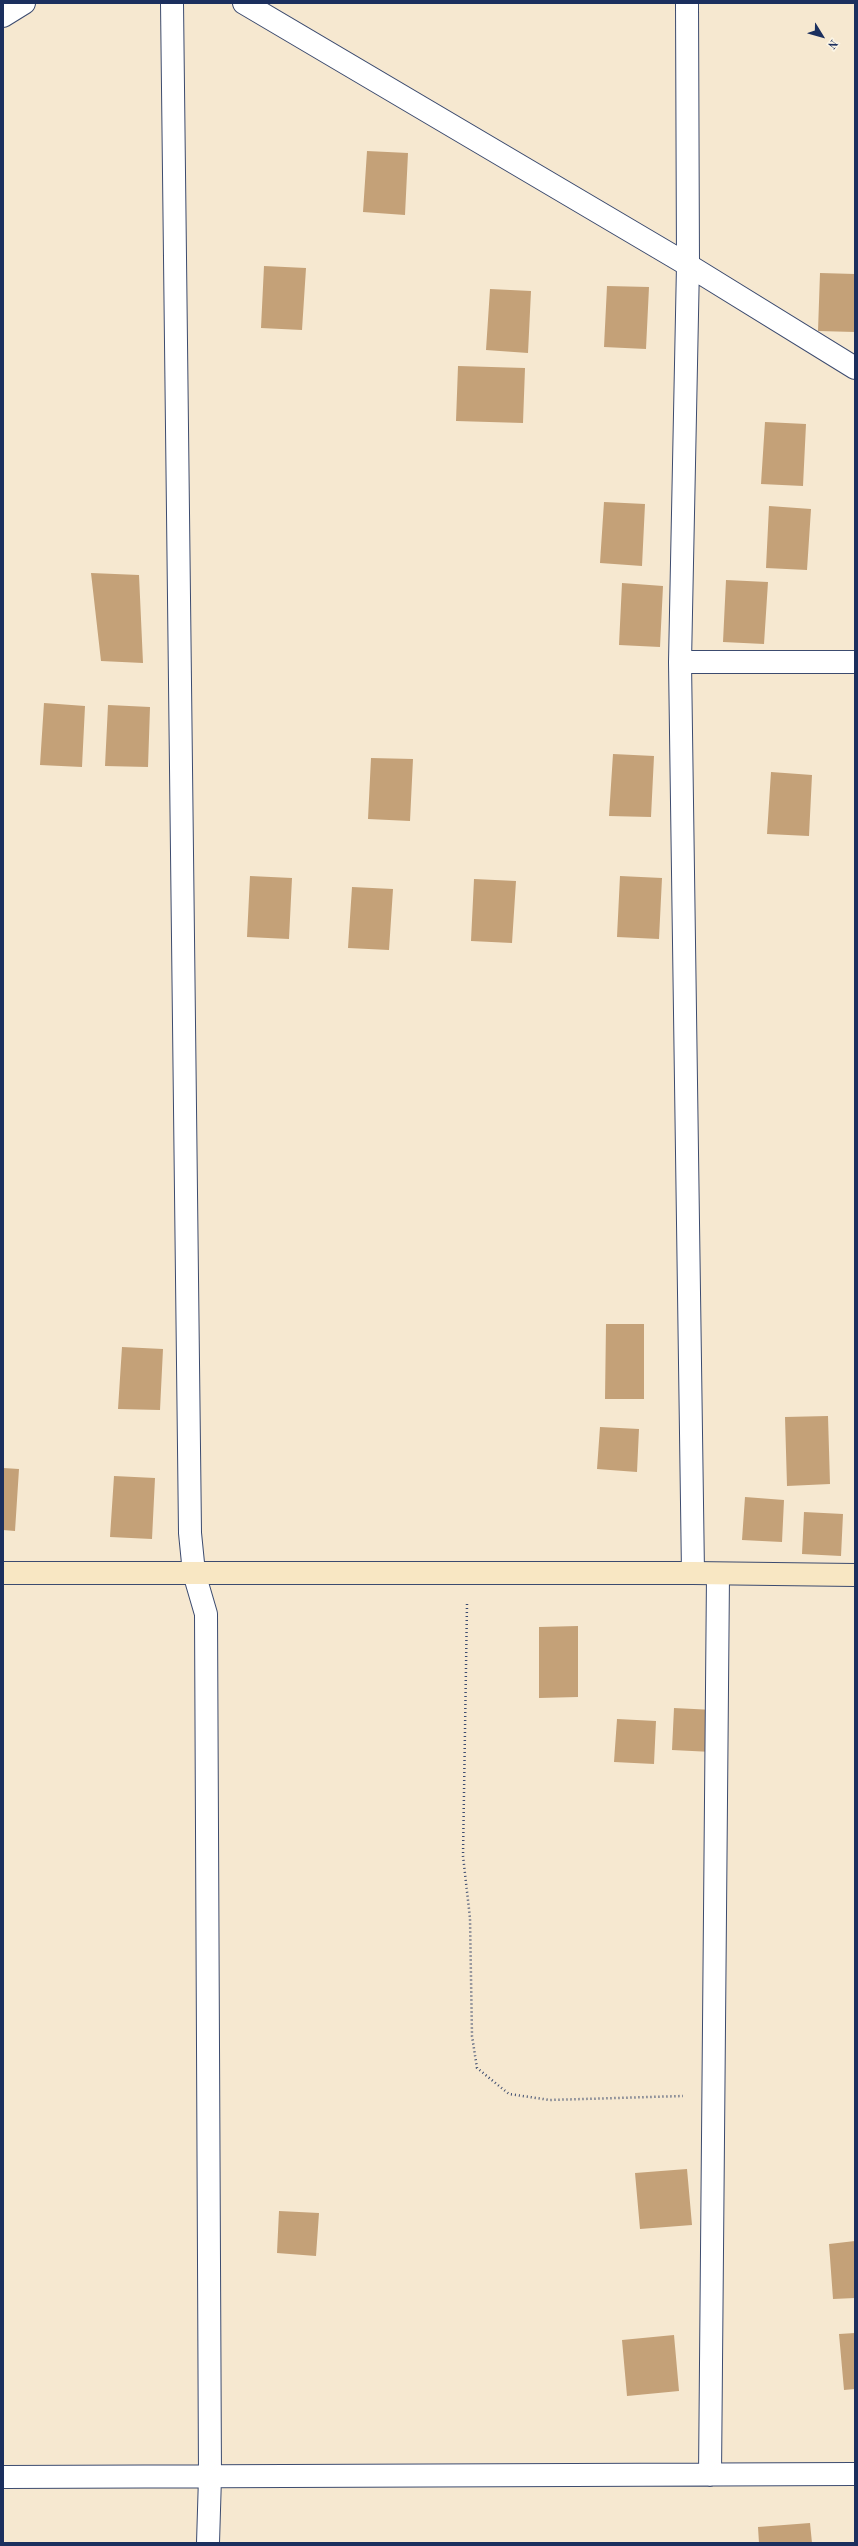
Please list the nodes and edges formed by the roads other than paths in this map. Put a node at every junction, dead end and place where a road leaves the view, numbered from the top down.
1 (24, 3) edge
2 (172, 3) edge
3 (244, 3) edge
4 (687, 3) edge
5 (3, 16) edge
6 (688, 265) junction
7 (855, 368) edge
8 (680, 662) junction
9 (855, 662) edge
10 (3, 1573) edge
11 (194, 1573) junction
12 (693, 1573) junction
13 (718, 1575) junction
14 (855, 1576) edge
15 (855, 2474) edge
16 (710, 2475) junction
17 (3, 2477) edge
18 (210, 2477) junction
19 (208, 2543) edge

1 - 5 street
2 - 11 street
3 - 6 street
4 - 6 street
6 - 7 street
6 - 8 street
8 - 9 street
8 - 12 street
10 - 11 street
11 - 12 street
11 - 18 street
12 - 13 street
13 - 14 street
13 - 16 street
15 - 16 street
16 - 18 street
17 - 18 street
18 - 19 street

